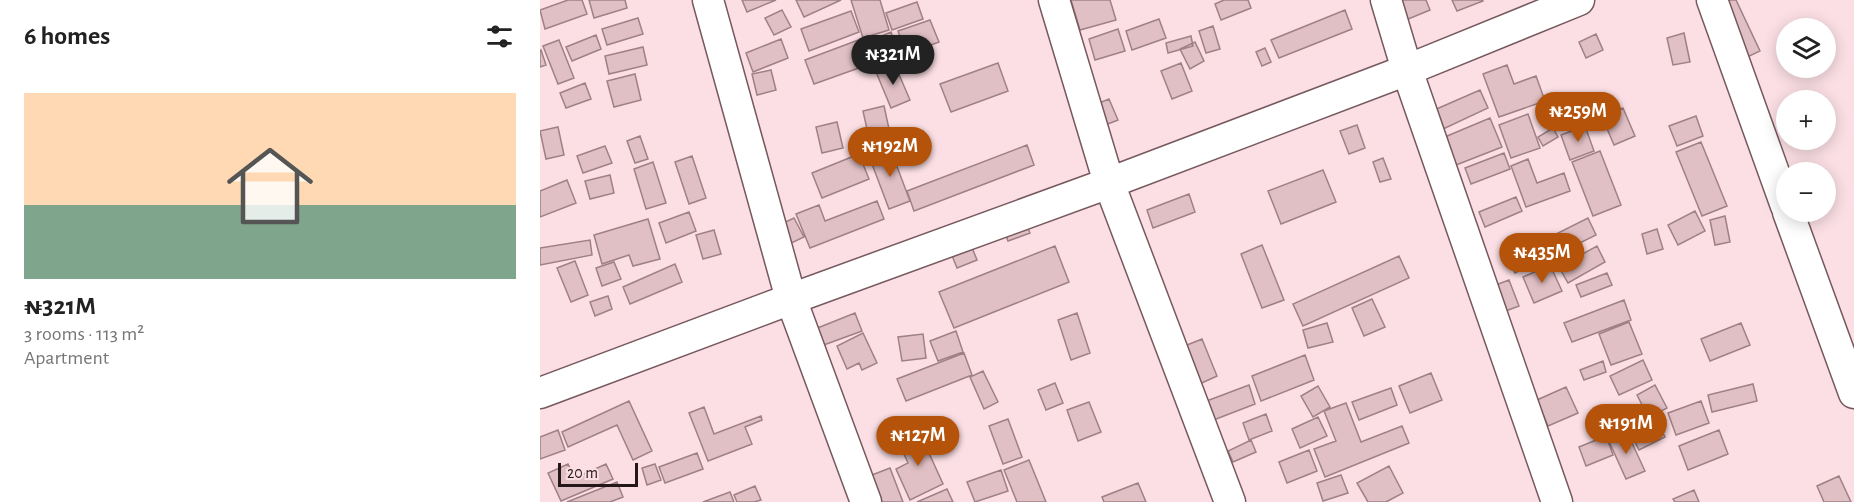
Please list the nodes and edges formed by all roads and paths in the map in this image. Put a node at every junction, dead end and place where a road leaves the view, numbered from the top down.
1 (708, 0) edge
2 (1054, 0) edge
3 (1386, 0) edge
4 (1579, 0) edge
5 (1712, 0) edge
6 (1407, 70) junction
7 (1776, 178) edge
8 (1109, 183) junction
9 (1792, 222) edge
10 (791, 299) junction
11 (540, 393) edge
12 (1854, 393) edge
13 (866, 502) edge
14 (1230, 502) edge
15 (1557, 502) edge

1 - 10 street
2 - 8 street
3 - 6 street
4 - 6 street
5 - 7 street
6 - 8 street
6 - 15 street
8 - 10 street
8 - 14 street
9 - 12 street
10 - 11 street
10 - 13 street

